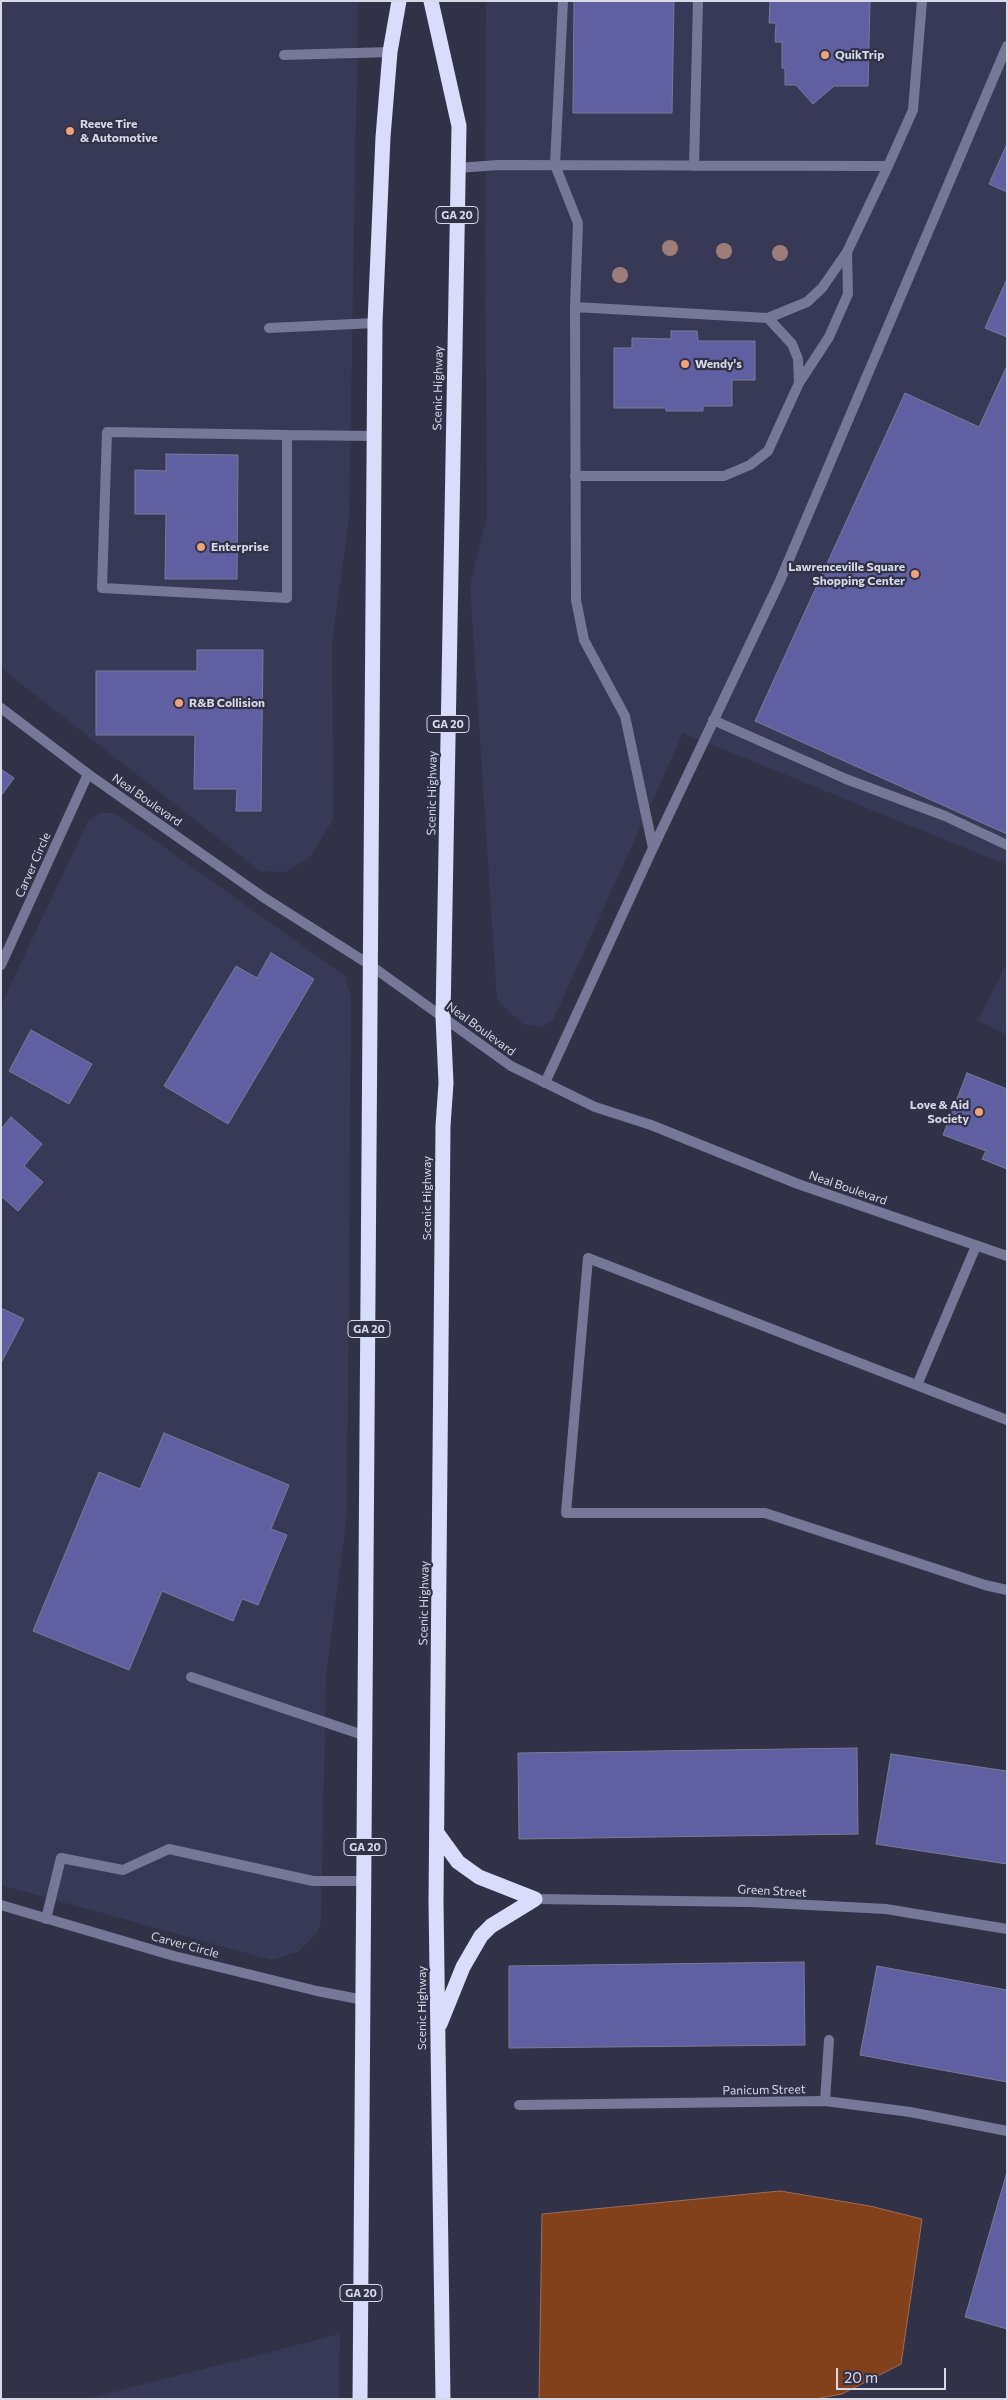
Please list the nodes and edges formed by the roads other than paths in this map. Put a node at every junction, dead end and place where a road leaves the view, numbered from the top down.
1 (398, 1) edge
2 (431, 1) edge
3 (563, 1) edge
4 (698, 1) edge
5 (922, 1) edge
6 (1007, 46) edge
7 (390, 52) junction
8 (284, 55) dead end
9 (555, 166) junction
10 (694, 166) junction
11 (888, 166) junction
12 (458, 168) junction
13 (847, 252) junction
14 (576, 307) junction
15 (768, 318) junction
16 (375, 323) junction
17 (269, 328) dead end
18 (800, 384) junction
19 (287, 435) junction
20 (376, 436) junction
21 (575, 476) junction
22 (1, 708) edge
23 (713, 720) junction
24 (88, 774) junction
25 (1007, 845) edge
26 (653, 848) junction
27 (370, 965) junction
28 (1, 966) edge
29 (443, 1016) junction
30 (545, 1083) junction
31 (976, 1246) junction
32 (1007, 1256) edge
33 (917, 1385) junction
34 (1007, 1420) edge
35 (1007, 1590) edge
36 (190, 1677) dead end
37 (366, 1736) junction
38 (437, 1833) junction
39 (364, 1880) junction
40 (535, 1899) junction
41 (1, 1905) edge
42 (46, 1919) junction
43 (1007, 1929) edge
44 (364, 2000) junction
45 (437, 2032) junction
46 (829, 2040) dead end
47 (825, 2101) junction
48 (519, 2105) dead end
49 (1007, 2131) edge
50 (360, 2399) edge
51 (443, 2399) edge

1 - 7 highway, GA 20
2 - 12 highway, Scenic Highway / GA 20
3 - 9 street
4 - 10 street
5 - 11 street
6 - 23 street
7 - 8 street
7 - 16 highway, GA 20
9 - 10 street
9 - 12 street
9 - 14 street
10 - 11 street
11 - 13 street
12 - 29 highway, Scenic Highway / GA 20
13 - 15 street
13 - 18 street
14 - 15 street
14 - 21 street
15 - 18 street
16 - 17 street
16 - 20 highway, GA 20
18 - 21 street
19 - 19 street
19 - 20 street
20 - 27 highway, GA 20
21 - 26 street
22 - 24 street, Neal Boulevard
23 - 25 street
23 - 26 street
24 - 27 street, Neal Boulevard
24 - 28 street, Carver Circle
26 - 30 street
27 - 29 street, Neal Boulevard
27 - 37 highway, GA 20
29 - 30 street, Neal Boulevard
29 - 38 highway, Scenic Highway / GA 20
30 - 31 street, Neal Boulevard
31 - 32 street, Neal Boulevard
31 - 33 street
33 - 34 street
33 - 35 street
36 - 37 street
37 - 39 highway, GA 20
38 - 40 highway
38 - 45 highway, Scenic Highway / GA 20
39 - 42 street
39 - 44 highway, GA 20
40 - 43 street, Green Street
40 - 45 highway
41 - 42 street, Carver Circle
42 - 44 street, Carver Circle
44 - 50 highway, GA 20
45 - 51 highway, Scenic Highway / GA 20
46 - 47 street
47 - 48 street, Panicum Street
47 - 49 street, Panicum Street

